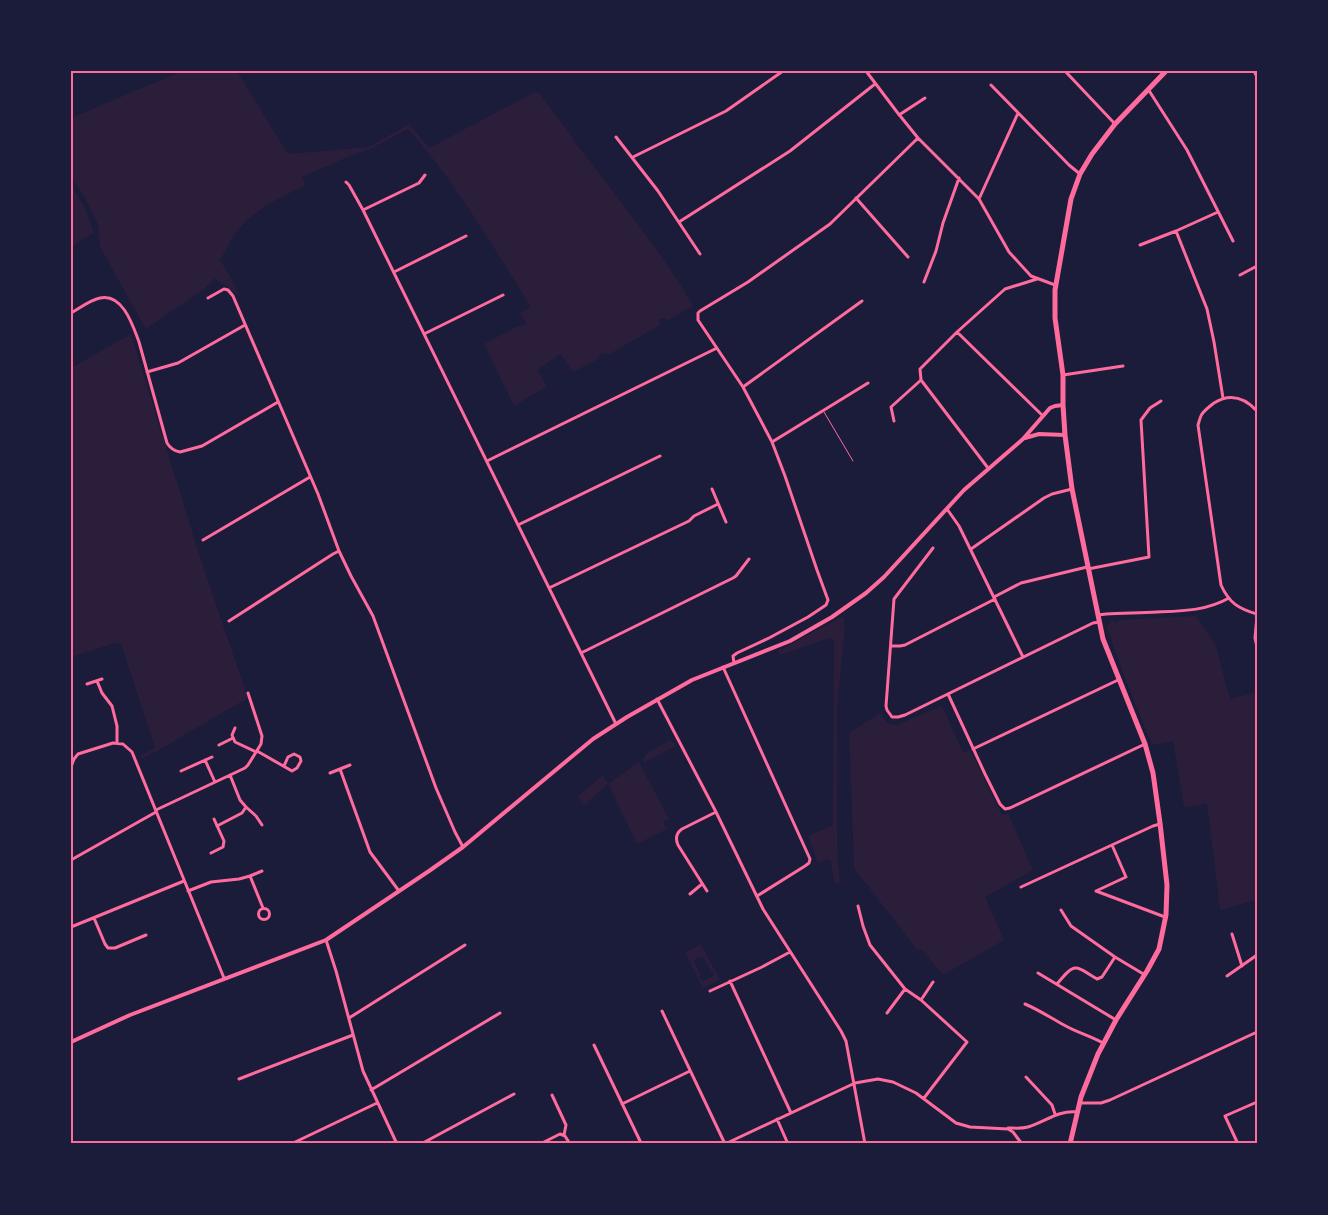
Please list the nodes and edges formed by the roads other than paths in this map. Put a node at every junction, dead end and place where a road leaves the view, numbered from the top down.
1 (783, 71) edge
2 (866, 71) edge
3 (1065, 71) edge
4 (1166, 71) edge
5 (1254, 71) edge
6 (1257, 77) edge
7 (874, 84) junction
8 (991, 85) dead end
9 (1148, 89) junction
10 (925, 98) dead end
11 (1018, 113) junction
12 (899, 115) junction
13 (1115, 124) junction
14 (616, 137) dead end
15 (918, 138) junction
16 (633, 157) junction
17 (1080, 174) junction
18 (425, 175) dead end
19 (959, 178) junction
20 (346, 182) dead end
21 (856, 198) junction
22 (979, 199) junction
23 (363, 210) junction
24 (1218, 212) junction
25 (678, 222) junction
26 (1176, 231) junction
27 (466, 236) dead end
28 (1233, 241) dead end
29 (1140, 245) dead end
30 (700, 254) dead end
31 (908, 257) dead end
32 (1257, 266) edge
33 (394, 272) junction
34 (1240, 275) dead end
35 (1038, 279) junction
36 (924, 282) dead end
37 (1055, 285) junction
38 (502, 296) dead end
39 (208, 298) dead end
40 (862, 301) dead end
41 (71, 313) edge
42 (246, 325) junction
43 (958, 332) junction
44 (424, 334) junction
45 (718, 348) junction
46 (1123, 366) dead end
47 (147, 372) junction
48 (1063, 376) junction
49 (922, 380) junction
50 (868, 383) dead end
51 (743, 387) junction
52 (1223, 398) junction
53 (1161, 401) dead end
54 (279, 402) junction
55 (1063, 405) junction
56 (823, 410) junction
57 (1257, 411) edge
58 (1043, 416) junction
59 (894, 421) dead end
60 (1065, 435) junction
61 (1023, 439) junction
62 (772, 442) junction
63 (660, 456) dead end
64 (853, 461) dead end
65 (487, 462) junction
66 (988, 468) junction
67 (310, 477) junction
68 (712, 489) dead end
69 (1072, 489) junction
70 (718, 504) junction
71 (947, 509) junction
72 (726, 522) dead end
73 (518, 525) junction
74 (203, 540) dead end
75 (934, 548) dead end
76 (971, 549) junction
77 (339, 551) junction
78 (749, 558) dead end
79 (1088, 568) junction
80 (549, 588) junction
81 (994, 598) junction
82 (1229, 598) junction
83 (1097, 615) junction
84 (1257, 615) edge
85 (229, 621) dead end
86 (1099, 622) junction
87 (891, 646) junction
88 (1257, 646) edge
89 (581, 653) junction
90 (1023, 657) junction
91 (734, 663) junction
92 (723, 667) junction
93 (102, 679) dead end
94 (1118, 680) junction
95 (97, 681) junction
96 (87, 684) dead end
97 (248, 693) dead end
98 (948, 694) junction
99 (657, 699) junction
100 (616, 724) junction
101 (235, 728) dead end
102 (233, 738) junction
103 (117, 743) junction
104 (1145, 744) junction
105 (219, 745) dead end
106 (973, 748) junction
107 (256, 752) junction
108 (212, 757) dead end
109 (72, 759) edge
110 (204, 760) junction
111 (284, 766) junction
112 (350, 766) dead end
113 (71, 767) edge
114 (340, 769) junction
115 (182, 771) dead end
116 (330, 773) dead end
117 (230, 775) junction
118 (215, 782) junction
119 (246, 807) junction
120 (156, 811) junction
121 (716, 812) junction
122 (214, 820) dead end
123 (1160, 824) junction
124 (262, 825) dead end
125 (217, 826) junction
126 (1112, 844) junction
127 (463, 847) junction
128 (211, 853) dead end
129 (71, 860) edge
130 (262, 871) dead end
131 (250, 876) junction
132 (184, 881) junction
133 (702, 884) junction
134 (1022, 887) dead end
135 (188, 891) junction
136 (707, 891) dead end
137 (399, 892) junction
138 (690, 894) dead end
139 (757, 896) junction
140 (858, 906) dead end
141 (263, 908) dead end
142 (1060, 910) dead end
143 (1166, 917) junction
144 (94, 918) junction
145 (71, 927) edge
146 (1232, 934) dead end
147 (146, 935) dead end
148 (326, 940) junction
149 (465, 945) dead end
150 (790, 952) junction
151 (1257, 955) edge
152 (1115, 957) junction
153 (1242, 966) junction
154 (1038, 973) dead end
155 (1145, 975) junction
156 (1227, 976) dead end
157 (224, 978) junction
158 (730, 981) junction
159 (933, 982) dead end
160 (1057, 984) junction
161 (905, 989) junction
162 (710, 991) dead end
163 (921, 1000) junction
164 (1026, 1004) dead end
165 (662, 1011) dead end
166 (887, 1013) dead end
167 (500, 1014) dead end
168 (349, 1018) junction
169 (1116, 1020) junction
170 (1257, 1032) edge
171 (353, 1035) junction
172 (71, 1042) edge
173 (1103, 1043) junction
174 (594, 1045) dead end
175 (690, 1071) junction
176 (1026, 1076) dead end
177 (239, 1078) dead end
178 (855, 1083) junction
179 (371, 1090) junction
180 (514, 1094) dead end
181 (552, 1095) dead end
182 (924, 1098) junction
183 (1257, 1102) edge
184 (377, 1103) junction
185 (1079, 1103) junction
186 (622, 1104) junction
187 (1077, 1112) junction
188 (791, 1113) junction
189 (1055, 1114) junction
190 (776, 1120) junction
191 (1027, 1127) junction
192 (1004, 1128) junction
193 (564, 1135) junction
194 (298, 1142) edge
195 (1021, 1142) edge
196 (641, 1143) edge
197 (291, 1144) edge
198 (396, 1144) edge
199 (421, 1144) edge
200 (540, 1144) edge
201 (570, 1144) edge
202 (724, 1144) edge
203 (788, 1144) edge
204 (865, 1144) edge
205 (1070, 1144) edge
206 (1238, 1144) edge

1 - 16 street
2 - 7 street
3 - 13 street
4 - 9 main road
5 - 6 street
7 - 12 street
7 - 25 street
8 - 11 street
9 - 13 main road
9 - 24 street
10 - 12 street
11 - 17 street
11 - 22 street
12 - 15 street
13 - 17 main road
14 - 16 street
15 - 19 street
15 - 21 street
16 - 25 street
17 - 37 main road
18 - 23 street
19 - 22 street
19 - 36 street
20 - 23 street
21 - 31 street
21 - 45 street
22 - 35 street
23 - 33 street
24 - 26 street
24 - 28 street
25 - 30 street
26 - 29 street
26 - 52 street
27 - 33 street
32 - 34 street
33 - 44 street
35 - 37 street
35 - 43 street
37 - 48 main road
38 - 44 street
39 - 42 street
40 - 51 street
41 - 47 street
42 - 47 street
42 - 54 street
43 - 49 street
43 - 58 street
44 - 65 street
45 - 51 street
45 - 65 street
46 - 48 street
47 - 54 street
48 - 55 main road
49 - 59 street
49 - 66 street
50 - 56 street
51 - 62 street
52 - 57 street
52 - 82 street
53 - 79 street
54 - 67 street
55 - 58 street
55 - 60 main road
56 - 62 street
56 - 64 lane
58 - 61 street
60 - 61 street
60 - 69 main road
61 - 66 street
62 - 91 street
63 - 73 street
65 - 73 street
66 - 71 street
67 - 74 street
67 - 77 street
68 - 70 street
69 - 76 street
69 - 79 main road
70 - 72 street
70 - 80 street
71 - 76 street
71 - 91 street
73 - 80 street
75 - 87 street
76 - 81 street
77 - 85 street
77 - 127 street
78 - 89 street
79 - 81 street
79 - 83 main road
80 - 89 street
81 - 87 street
81 - 90 street
82 - 83 street
82 - 84 street
83 - 86 main road
84 - 88 street
86 - 90 street
86 - 94 main road
87 - 98 street
89 - 100 street
90 - 98 street
91 - 92 street
92 - 99 street
92 - 139 street
93 - 95 street
94 - 104 main road
94 - 106 street
95 - 96 street
95 - 103 street
97 - 107 street
98 - 106 street
99 - 100 street
99 - 121 street
100 - 127 street
101 - 102 street
102 - 105 street
102 - 107 street
103 - 109 street
103 - 120 street
104 - 106 street
104 - 123 main road
107 - 111 street
107 - 117 street
108 - 110 street
109 - 113 street
110 - 115 street
110 - 118 street
111 - 111 street
112 - 114 street
114 - 116 street
114 - 137 street
117 - 118 street
117 - 119 street
118 - 120 street
119 - 124 street
119 - 125 street
120 - 129 street
120 - 132 street
121 - 133 street
121 - 139 street
122 - 125 street
123 - 126 street
123 - 143 main road
125 - 128 street
126 - 134 street
126 - 143 street
127 - 137 street
130 - 131 street
131 - 135 street
131 - 141 street
132 - 135 street
132 - 144 street
133 - 136 street
133 - 138 street
135 - 157 street
137 - 148 street
139 - 150 street
140 - 161 street
142 - 152 street
143 - 155 main road
144 - 145 street
144 - 147 street
146 - 153 street
148 - 157 street
148 - 168 street
149 - 168 street
150 - 158 street
150 - 178 street
151 - 153 street
152 - 155 street
152 - 160 street
153 - 156 street
154 - 160 street
155 - 169 main road
157 - 172 street
158 - 162 street
158 - 188 street
159 - 163 street
160 - 169 street
161 - 163 street
161 - 166 street
163 - 182 street
164 - 173 street
165 - 175 street
167 - 179 street
168 - 171 street
169 - 173 main road
170 - 185 street
171 - 177 street
171 - 179 street
173 - 185 main road
174 - 186 street
175 - 186 street
175 - 202 street
176 - 189 street
178 - 182 street
178 - 188 street
178 - 204 street
179 - 184 street
180 - 199 street
181 - 193 street
182 - 192 street
183 - 206 street
184 - 194 street
184 - 198 street
185 - 187 main road
186 - 196 street
187 - 189 street
187 - 205 main road
188 - 190 street
189 - 191 street
190 - 202 street
190 - 203 street
191 - 192 street
191 - 195 street
192 - 195 street
193 - 200 street
193 - 201 street
194 - 197 street

